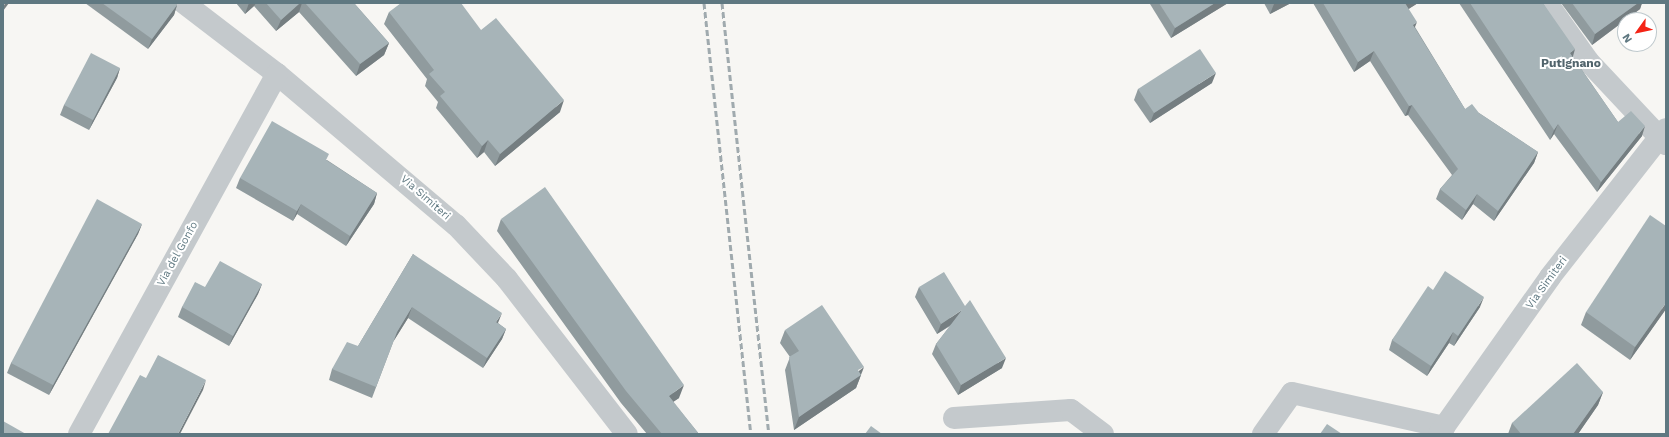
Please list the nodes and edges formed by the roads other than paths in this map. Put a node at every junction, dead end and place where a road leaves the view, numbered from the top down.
1 (184, 3) edge
2 (1547, 3) edge
3 (277, 74) junction
4 (1664, 136) edge
5 (954, 418) dead end
6 (1442, 431) edge
7 (79, 434) edge
8 (627, 434) edge
9 (1103, 434) edge
10 (1263, 434) edge

1 - 3 street, Via Simiteri
2 - 4 street
3 - 7 street, Via del Gonfo
3 - 8 street, Via Simiteri
4 - 6 street, Via Simiteri
5 - 9 street
6 - 10 street

